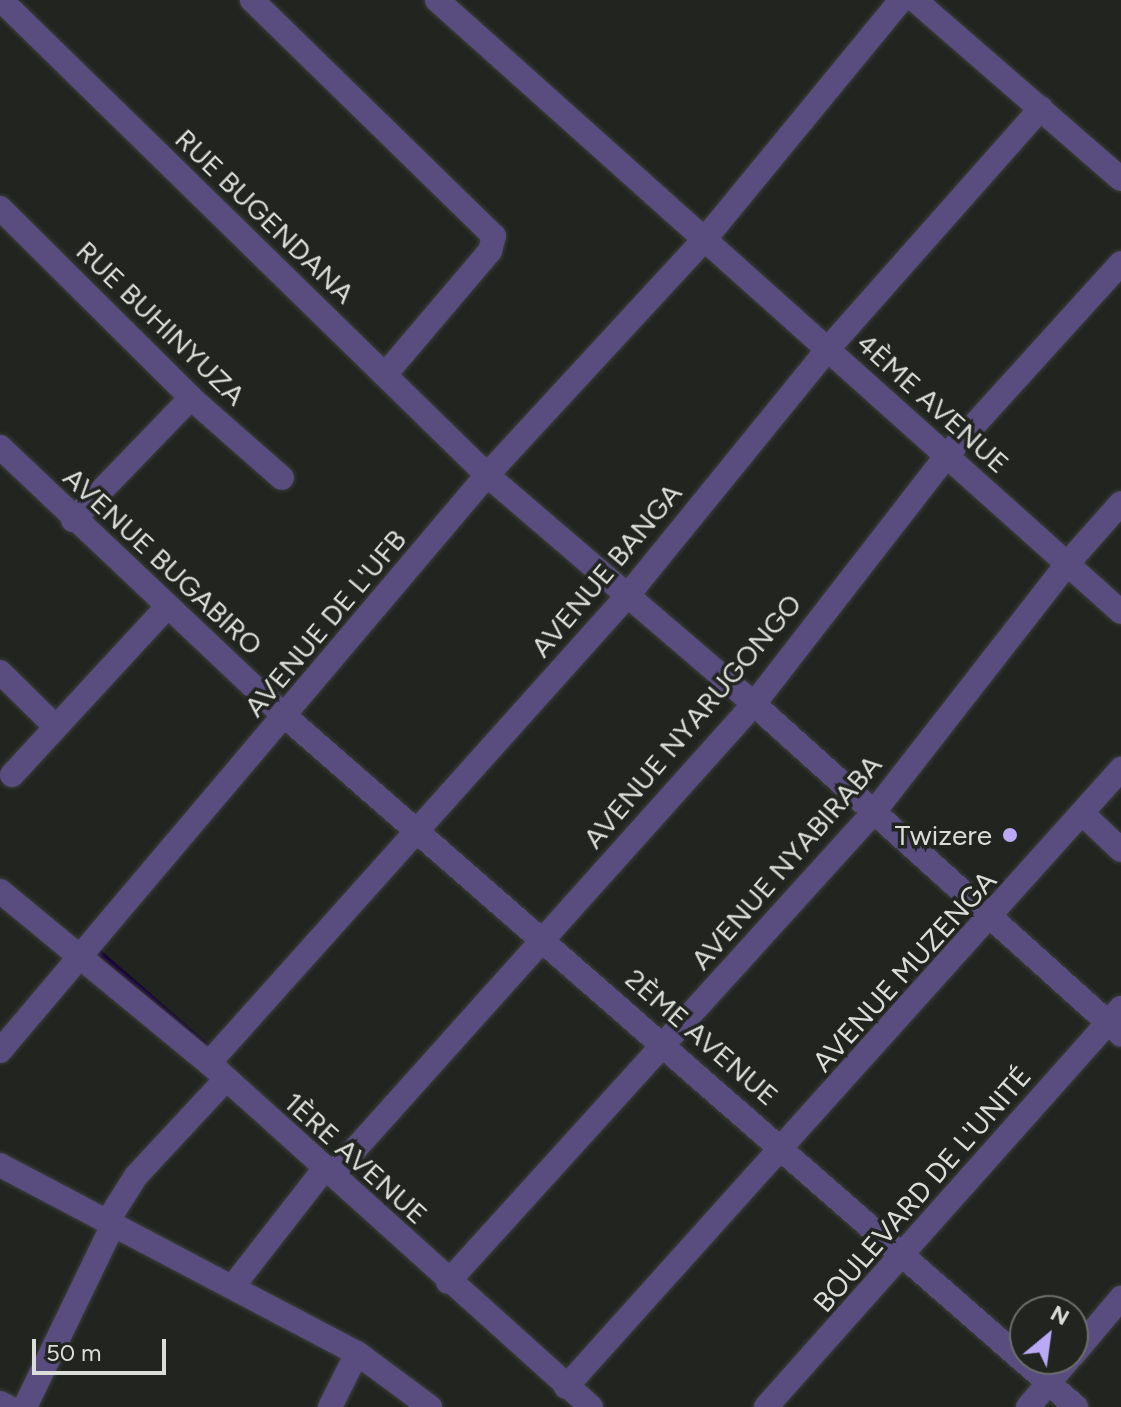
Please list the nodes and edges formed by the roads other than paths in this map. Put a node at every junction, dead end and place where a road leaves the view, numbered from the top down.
1 (1, 0) edge
2 (252, 0) edge
3 (437, 0) edge
4 (901, 0) edge
5 (915, 0) edge
6 (1041, 108) junction
7 (1121, 179) edge
8 (0, 208) edge
9 (704, 240) junction
10 (1121, 263) edge
11 (827, 350) junction
12 (385, 375) junction
13 (191, 398) junction
14 (0, 447) edge
15 (947, 455) junction
16 (487, 475) junction
17 (282, 478) dead end
18 (1121, 503) edge
19 (73, 520) junction
20 (1067, 564) junction
21 (628, 595) junction
22 (167, 607) junction
23 (1121, 612) edge
24 (0, 672) edge
25 (754, 704) junction
26 (286, 717) junction
27 (55, 726) junction
28 (1121, 769) edge
29 (12, 775) dead end
30 (874, 812) junction
31 (1083, 814) junction
32 (419, 829) junction
33 (1121, 850) edge
34 (0, 891) edge
35 (992, 919) junction
36 (543, 939) junction
37 (77, 957) junction
38 (1116, 1022) edge
39 (664, 1046) junction
40 (0, 1051) edge
41 (217, 1071) junction
42 (785, 1148) junction
43 (0, 1165) edge
44 (329, 1172) junction
45 (110, 1224) junction
46 (907, 1255) junction
47 (448, 1282) junction
48 (234, 1285) junction
49 (1121, 1298) edge
50 (1089, 1336) edge
51 (357, 1353) junction
52 (1056, 1375) edge
53 (1049, 1384) junction
54 (566, 1387) junction
55 (0, 1403) edge
56 (8, 1407) edge
57 (25, 1407) edge
58 (330, 1407) edge
59 (430, 1407) edge
60 (591, 1407) edge
61 (766, 1407) edge
62 (1028, 1407) edge
63 (1076, 1407) edge

1 - 12 street, RUE BUGENDANA
2 - 12 street
3 - 9 street, 4ÈME AVENUE
4 - 9 street, AVENUE DE L'UFB
5 - 6 street
6 - 7 street
6 - 11 street, AVENUE BANGA
8 - 13 street, RUE BUHINYUZA
9 - 11 street, 4ÈME AVENUE
9 - 16 street, AVENUE DE L'UFB
10 - 15 street, AVENUE NYARUGONGO
11 - 15 street, 4ÈME AVENUE
11 - 21 street, AVENUE BANGA
12 - 16 street, RUE BUGENDANA
13 - 17 street, RUE BUHINYUZA
13 - 19 street
14 - 19 street, AVENUE BUGABIRO
15 - 20 street, 4ÈME AVENUE
15 - 25 street, AVENUE NYARUGONGO
16 - 21 street, RUE BUGENDANA
16 - 26 street, AVENUE DE L'UFB
18 - 20 street, AVENUE NYABIRABA
19 - 22 street, AVENUE BUGABIRO
20 - 23 street, 4ÈME AVENUE
20 - 30 street, AVENUE NYABIRABA
21 - 25 street, RUE BUGENDANA
21 - 32 street, AVENUE BANGA
22 - 26 street, AVENUE BUGABIRO
22 - 27 street
24 - 27 street
25 - 30 street, RUE BUGENDANA
25 - 36 street, AVENUE NYARUGONGO
26 - 32 street, 2ÈME AVENUE
26 - 37 street, AVENUE DE L'UFB
27 - 29 street
28 - 31 street, AVENUE MUZENGA
30 - 35 street, RUE BUGENDANA
30 - 39 street, AVENUE NYABIRABA
31 - 33 street
31 - 35 street, AVENUE MUZENGA
32 - 36 street, 2ÈME AVENUE
32 - 41 street, AVENUE BANGA
34 - 37 street, 1ÈRE AVENUE
35 - 38 street, RUE BUGENDANA
35 - 42 street, AVENUE MUZENGA
36 - 39 street, 2ÈME AVENUE
36 - 44 street, AVENUE NYARUGONGO
37 - 40 street, AVENUE DE L'UFB
37 - 41 street, 1ÈRE AVENUE
38 - 46 street, BOULEVARD DE L'UNITÉ
39 - 42 street, 2ÈME AVENUE
39 - 47 street, AVENUE NYABIRABA
41 - 44 street, 1ÈRE AVENUE
41 - 45 street, AVENUE BANGA
42 - 46 street, 2ÈME AVENUE
42 - 54 street, AVENUE MUZENGA
43 - 45 street
44 - 47 street, 1ÈRE AVENUE
44 - 48 street, AVENUE NYARUGONGO
45 - 48 street
45 - 57 street, AVENUE BANGA
46 - 53 street, 2ÈME AVENUE
46 - 61 street, BOULEVARD DE L'UNITÉ
47 - 54 street, 1ÈRE AVENUE
48 - 51 street
49 - 50 street
51 - 58 street
51 - 59 street
52 - 53 street
53 - 62 street
53 - 63 street, 2ÈME AVENUE
54 - 60 street, 1ÈRE AVENUE
55 - 56 street

